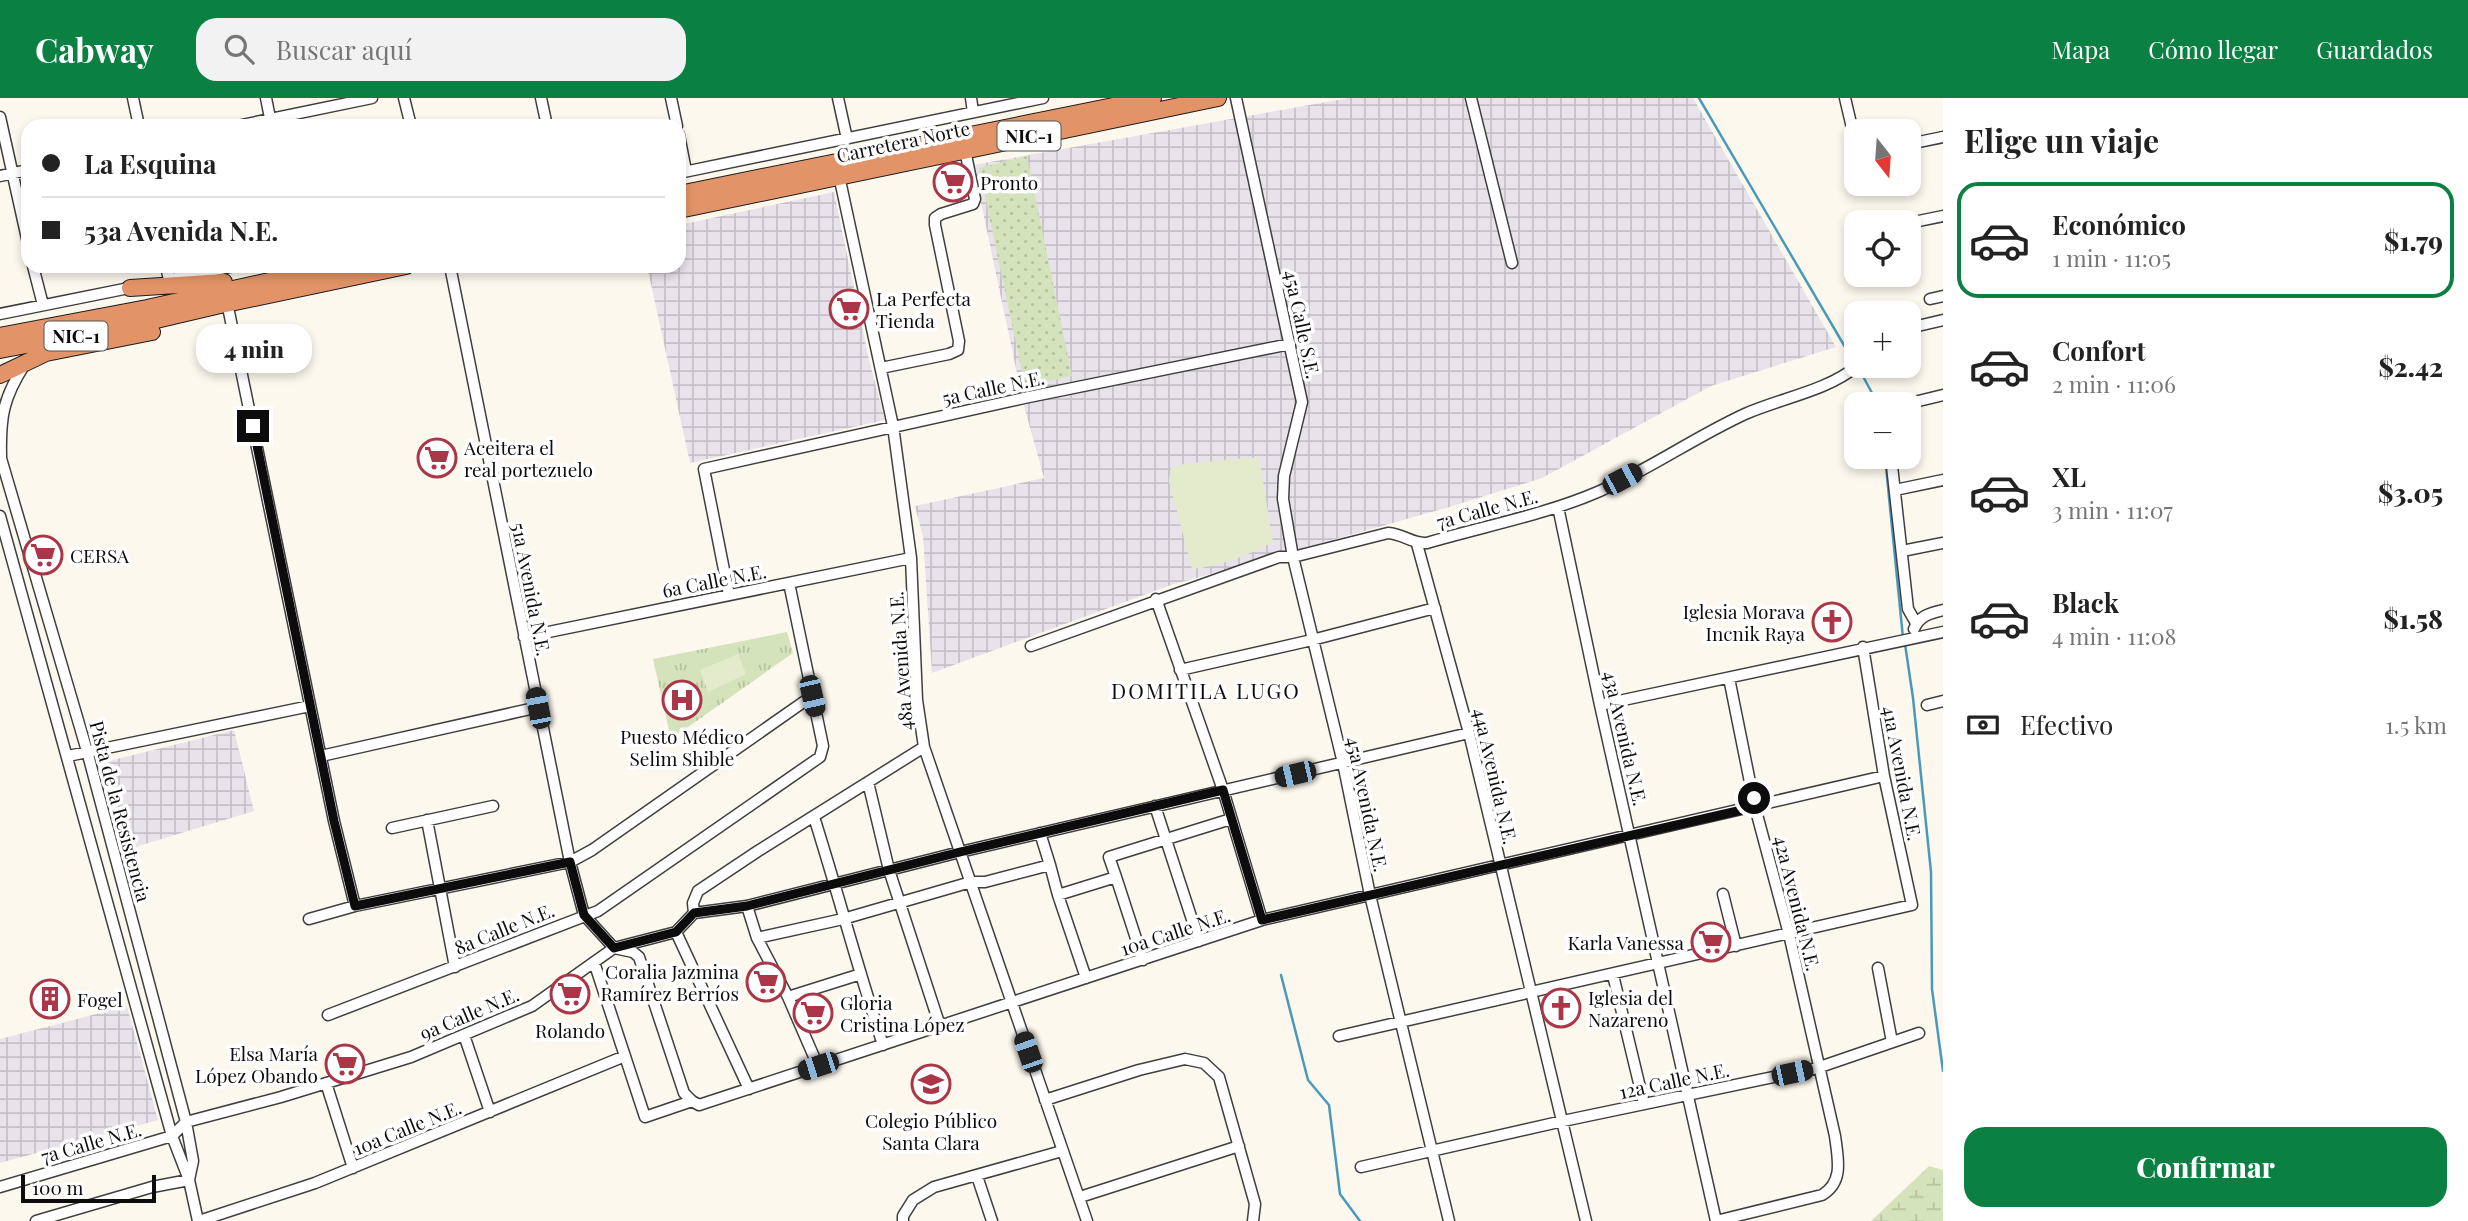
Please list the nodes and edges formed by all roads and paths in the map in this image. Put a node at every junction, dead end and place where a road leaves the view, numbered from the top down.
1 (133, 98) edge
2 (266, 98) edge
3 (372, 98) edge
4 (404, 98) edge
5 (541, 98) edge
6 (671, 98) edge
7 (838, 98) edge
8 (971, 98) edge
9 (1043, 98) edge
10 (1153, 98) edge
11 (1218, 98) edge
12 (1236, 98) edge
13 (1471, 98) edge
14 (1844, 98) edge
15 (974, 112) junction
16 (0, 117) edge
17 (138, 119) edge
18 (270, 119) edge
19 (287, 119) edge
20 (409, 119) edge
21 (546, 119) edge
22 (676, 119) edge
23 (1849, 119) edge
24 (1943, 137) edge
25 (847, 139) junction
26 (1922, 141) edge
27 (965, 150) junction
28 (838, 169) junction
29 (686, 171) edge
30 (6, 174) edge
31 (686, 191) edge
32 (686, 208) edge
33 (1943, 216) edge
34 (21, 221) edge
35 (1921, 221) edge
36 (1512, 263) dead end
37 (35, 273) edge
38 (168, 273) edge
39 (202, 273) edge
40 (304, 273) edge
41 (370, 273) edge
42 (451, 273) edge
43 (355, 276) junction
44 (275, 279) junction
45 (169, 280) junction
46 (130, 288) junction
47 (1943, 296) edge
48 (1930, 299) dead end
49 (43, 304) junction
50 (229, 312) junction
51 (0, 314) edge
52 (150, 315) junction
53 (1943, 320) edge
54 (1921, 325) edge
55 (0, 336) edge
56 (1290, 344) junction
57 (0, 350) edge
58 (25, 364) junction
59 (881, 368) junction
60 (1844, 373) edge
61 (0, 375) edge
62 (1943, 395) edge
63 (1921, 401) edge
64 (893, 426) junction
65 (0, 456) edge
66 (1892, 469) edge
67 (1943, 480) edge
68 (1895, 490) junction
69 (1559, 508) junction
70 (0, 516) edge
71 (1943, 542) edge
72 (1417, 544) junction
73 (1902, 551) junction
74 (1293, 557) junction
75 (911, 558) junction
76 (789, 583) junction
77 (729, 595) junction
78 (1156, 599) junction
79 (1435, 608) junction
80 (1943, 610) edge
81 (1916, 623) junction
82 (1943, 632) edge
83 (524, 637) junction
84 (1906, 639) junction
85 (1312, 640) junction
86 (1031, 646) dead end
87 (1863, 647) junction
88 (1180, 670) junction
89 (1729, 678) junction
90 (812, 696) junction
91 (1943, 701) edge
92 (1600, 705) junction
93 (1927, 705) dead end
94 (310, 706) junction
95 (538, 708) junction
96 (1469, 733) junction
97 (924, 747) junction
98 (87, 751) junction
99 (68, 756) junction
100 (321, 756) junction
101 (1343, 763) junction
102 (1884, 776) junction
103 (868, 782) junction
104 (1223, 790) junction
105 (493, 806) dead end
106 (1155, 806) junction
107 (1755, 807) junction
108 (814, 817) junction
109 (1231, 818) junction
110 (427, 820) junction
111 (392, 828) dead end
112 (1040, 834) junction
113 (1630, 836) junction
114 (1166, 839) junction
115 (960, 852) junction
116 (570, 862) junction
117 (1049, 865) junction
118 (1499, 865) junction
119 (889, 870) junction
120 (1116, 877) junction
121 (971, 882) junction
122 (835, 885) junction
123 (441, 888) junction
124 (1723, 894) dead end
125 (1058, 895) junction
126 (1370, 895) junction
127 (900, 903) junction
128 (355, 906) junction
129 (747, 906) junction
130 (694, 913) junction
131 (584, 915) junction
132 (309, 919) dead end
133 (843, 919) junction
134 (1262, 920) junction
135 (676, 932) junction
136 (1789, 934) junction
137 (757, 938) junction
138 (1199, 941) junction
139 (1736, 946) junction
140 (614, 948) junction
141 (1143, 960) junction
142 (594, 962) junction
143 (1659, 964) junction
144 (456, 967) junction
145 (1878, 968) dead end
146 (861, 974) junction
147 (1613, 975) junction
148 (1086, 978) junction
149 (1530, 994) junction
150 (789, 997) junction
151 (1011, 1003) junction
152 (328, 1015) dead end
153 (1400, 1023) junction
154 (940, 1026) junction
155 (1919, 1033) dead end
156 (464, 1035) junction
157 (1339, 1036) dead end
158 (1892, 1042) junction
159 (883, 1045) junction
160 (625, 1056) junction
161 (818, 1066) junction
162 (1818, 1068) junction
163 (326, 1083) junction
164 (749, 1089) junction
165 (1689, 1095) junction
166 (1045, 1100) junction
167 (692, 1101) junction
168 (1644, 1104) junction
169 (490, 1112) junction
170 (1563, 1121) junction
171 (186, 1122) junction
172 (172, 1136) junction
173 (1240, 1146) junction
174 (1062, 1151) junction
175 (1433, 1151) junction
176 (1360, 1167) dead end
177 (352, 1168) junction
178 (977, 1176) junction
179 (189, 1180) junction
180 (0, 1186) edge
181 (1080, 1197) junction
182 (36, 1221) edge
183 (198, 1221) edge
184 (903, 1221) edge
185 (992, 1221) edge
186 (1087, 1221) edge
187 (1253, 1221) edge
188 (1449, 1221) edge
189 (1586, 1221) edge
190 (1716, 1221) edge

1 - 17 street
2 - 18 street
3 - 19 street
4 - 20 street
5 - 21 street
6 - 22 street
7 - 25 street
8 - 15 street
9 - 15 street
10 - 28 highway, Carretera Norte / NIC-1
11 - 27 highway, Carretera Norte / NIC-1
12 - 56 street, 45a Calle S.E.
13 - 36 street
14 - 23 street
15 - 25 street
16 - 30 street
24 - 26 street
25 - 29 street
27 - 28 highway, Carretera Norte / NIC-1
27 - 59 street
28 - 31 highway, Carretera Norte / NIC-1
28 - 32 highway, Carretera Norte / NIC-1
28 - 59 street, 48a Avenida N.E.
30 - 34 street
33 - 35 street
37 - 49 street
38 - 45 street
39 - 45 street
40 - 44 highway, NIC-1
41 - 43 highway, NIC-1
42 - 83 street, 51a Avenida N.E.
43 - 50 highway
43 - 52 highway, NIC-1
44 - 46 highway
44 - 52 highway, NIC-1
45 - 46 street
46 - 49 street
47 - 48 street
49 - 51 street
50 - 58 highway
50 - 94 street
52 - 55 highway, NIC-1
52 - 57 highway, NIC-1
53 - 54 street
56 - 64 street, 5a Calle N.E.
56 - 74 street, 45a Calle S.E.
58 - 61 highway
58 - 65 street, Pista de la Resistencia
59 - 64 street, 48a Avenida N.E.
60 - 69 street, 7a Calle N.E.
62 - 63 street
64 - 75 street, 48a Avenida N.E.
64 - 77 street, 5a Calle N.E.
65 - 98 street, Pista de la Resistencia
66 - 68 street
67 - 68 street
68 - 73 street
69 - 72 street, 7a Calle N.E.
69 - 92 street, 43a Avenida N.E.
70 - 99 street, Pista de la Resistencia
71 - 73 street
72 - 74 street, 7a Calle N.E.
72 - 79 street, 44a Avenida N.E.
73 - 81 street
74 - 78 street, 7a Calle N.E.
74 - 85 street, 45a Avenida N.E.
75 - 76 street, 6a Calle N.E.
75 - 97 street, 48a Avenida N.E.
76 - 77 street, 6a Calle N.E.
76 - 90 street
77 - 83 street, 6a Calle N.E.
78 - 86 street, 7a Calle N.E.
78 - 88 street
79 - 85 street
79 - 96 street, 44a Avenida N.E.
80 - 81 street
81 - 84 street
82 - 84 street
83 - 95 street, 51a Avenida N.E.
84 - 87 street
85 - 88 street
85 - 101 street, 45a Avenida N.E.
87 - 89 street
87 - 102 street, 41a Avenida N.E.
88 - 104 street
89 - 92 street
89 - 107 street, 42a Avenida N.E.
90 - 116 street
90 - 131 street, 8a Calle N.E.
91 - 93 street
92 - 113 street, 43a Avenida N.E.
94 - 98 street
94 - 100 street
95 - 100 street
95 - 116 street, 51a Avenida N.E.
96 - 101 street
96 - 118 street, 44a Avenida N.E.
97 - 103 street
97 - 115 street, 48a Avenida N.E.
98 - 99 street
98 - 171 street, Pista de la Resistencia
99 - 172 street, Pista de la Resistencia
100 - 128 street
101 - 104 street
101 - 126 street, 45a Avenida N.E.
102 - 107 street, 10a Calle N.E.
102 - 136 street, 41a Avenida N.E.
103 - 108 street
103 - 119 street
104 - 106 street
104 - 109 street
105 - 110 street
106 - 112 street
106 - 114 street
107 - 113 street, 10a Calle N.E.
107 - 136 street, 42a Avenida N.E.
108 - 122 street
108 - 130 street
109 - 114 street
109 - 134 street
110 - 111 street
110 - 123 street
112 - 115 street
112 - 117 street
113 - 118 street, 10a Calle N.E.
113 - 143 street, 43a Avenida N.E.
114 - 120 street
114 - 138 street
115 - 119 street
115 - 121 street, 48a Avenida N.E.
116 - 123 street
116 - 131 street, 51a Avenida N.E.
117 - 121 street
117 - 125 street
118 - 126 street, 10a Calle N.E.
118 - 149 street, 44a Avenida N.E.
119 - 122 street
119 - 127 street
120 - 125 street
120 - 141 street
121 - 127 street
121 - 151 street, 48a Avenida N.E.
122 - 129 street
122 - 133 street
123 - 128 street
123 - 144 street
124 - 139 street
125 - 148 street
126 - 134 street, 10a Calle N.E.
126 - 153 street, 45a Avenida N.E.
127 - 133 street
127 - 154 street
128 - 132 street
129 - 130 street
129 - 137 street
130 - 135 street
131 - 140 street, 51a Avenida N.E.
131 - 144 street, 8a Calle N.E.
133 - 137 street
133 - 146 street
134 - 138 street, 10a Calle N.E.
135 - 140 street, 9a Calle N.E.
135 - 164 street
136 - 139 street
136 - 162 street, 42a Avenida N.E.
137 - 150 street
138 - 141 street, 10a Calle N.E.
139 - 143 street
140 - 142 street, 9a Calle N.E.
140 - 167 street, 51a Avenida N.E.
141 - 148 street, 10a Calle N.E.
142 - 156 street, 9a Calle N.E.
142 - 160 street
143 - 147 street
143 - 165 street, 43a Avenida N.E.
144 - 152 street, 8a Calle N.E.
145 - 158 street
146 - 150 street
146 - 159 street
147 - 149 street
147 - 168 street
148 - 151 street, 10a Calle N.E.
149 - 153 street
149 - 170 street, 44a Avenida N.E.
150 - 161 street
151 - 154 street, 10a Calle N.E.
151 - 166 street, 48a Avenida N.E.
153 - 157 street
153 - 175 street, 45a Avenida N.E.
154 - 159 street, 10a Calle N.E.
155 - 158 street, 12a Calle N.E.
156 - 163 street, 9a Calle N.E.
156 - 169 street
158 - 162 street, 12a Calle N.E.
159 - 161 street, 10a Calle N.E.
160 - 167 street, 10a Calle N.E.
160 - 169 street, 10a Calle N.E.
161 - 164 street, 10a Calle N.E.
162 - 165 street, 12a Calle N.E.
162 - 190 street, 42a Avenida N.E.
163 - 171 street, 9a Calle N.E.
163 - 177 street
164 - 167 street, 10a Calle N.E.
165 - 168 street, 12a Calle N.E.
165 - 190 street, 43a Avenida N.E.
166 - 173 street
166 - 174 street, 48a Avenida N.E.
168 - 170 street, 12a Calle N.E.
169 - 177 street, 10a Calle N.E.
170 - 175 street, 12a Calle N.E.
170 - 189 street, 44a Avenida N.E.
171 - 172 street, 7a Calle N.E.
171 - 179 street, Pista de la Resistencia
172 - 179 street, Pista de la Resistencia
172 - 180 street, 7a Calle N.E.
173 - 181 street
173 - 187 street
174 - 178 street
174 - 181 street, 48a Avenida N.E.
175 - 176 street, 12a Calle N.E.
175 - 188 street, 45a Avenida N.E.
177 - 183 street, 10a Calle N.E.
178 - 184 street
178 - 185 street
179 - 182 street
179 - 183 street, Pista de la Resistencia
181 - 186 street, 48a Avenida N.E.

